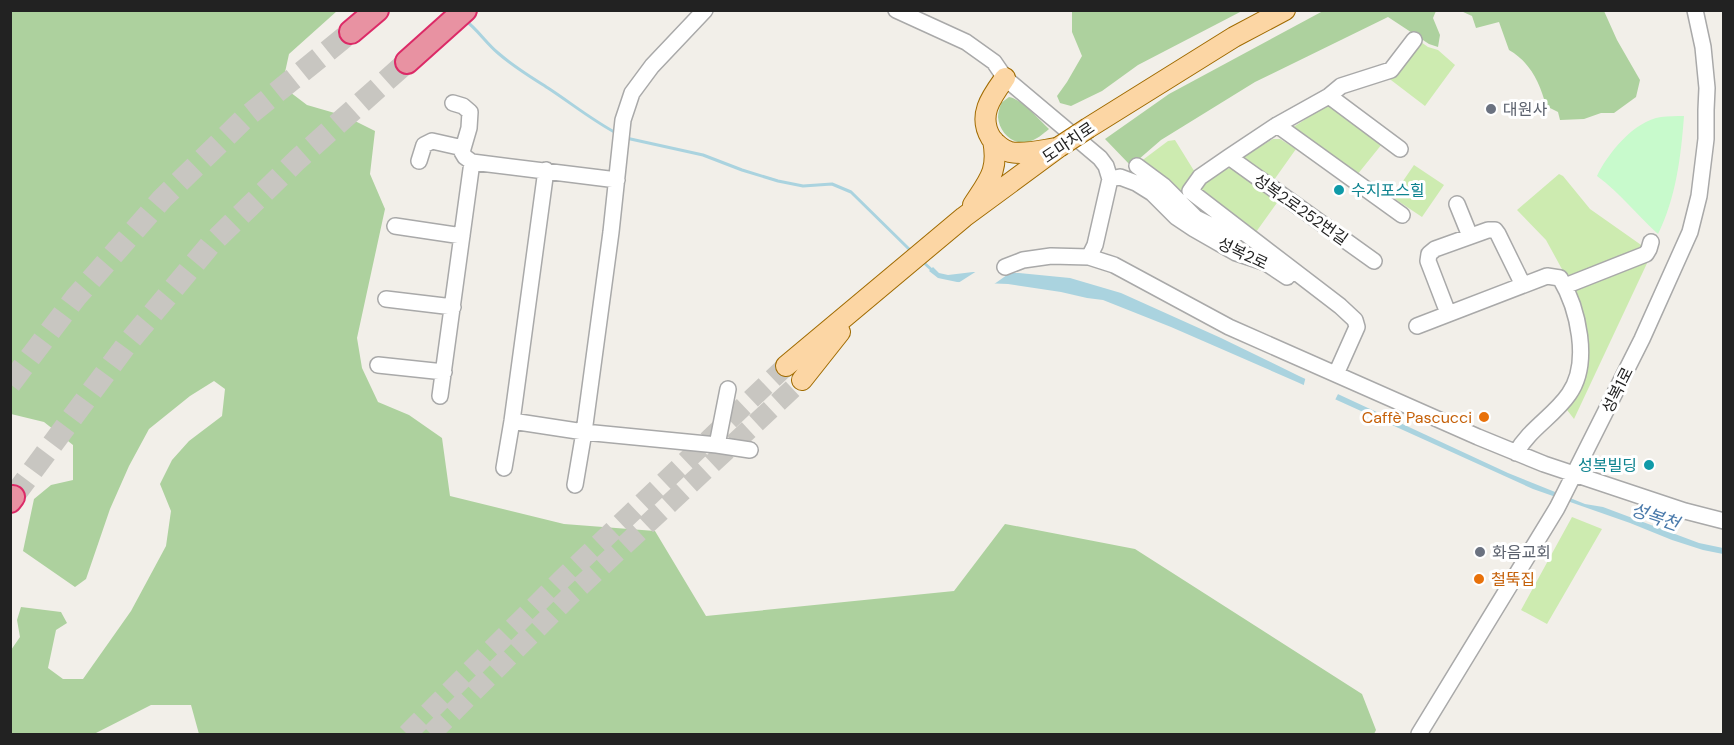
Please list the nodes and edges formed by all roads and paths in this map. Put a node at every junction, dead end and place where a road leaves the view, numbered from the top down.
1 (377, 10) edge
2 (465, 10) edge
3 (705, 10) edge
4 (896, 10) edge
5 (1285, 10) edge
6 (1695, 10) edge
7 (351, 32) tunnel mouth
8 (1414, 40) dead end
9 (407, 62) tunnel mouth
10 (1005, 78) junction
11 (1329, 96) junction
12 (453, 103) dead end
13 (1277, 125) junction
14 (993, 140) junction
15 (1059, 147) junction
16 (463, 148) junction
17 (1400, 149) dead end
18 (1229, 157) junction
19 (419, 161) dead end
20 (472, 162) junction
21 (1137, 166) dead end
22 (546, 170) junction
23 (1110, 179) junction
24 (617, 180) junction
25 (1186, 198) junction
26 (1457, 204) dead end
27 (1402, 215) dead end
28 (964, 217) junction
29 (394, 226) dead end
30 (462, 236) junction
31 (1470, 236) junction
32 (1651, 242) dead end
33 (1089, 256) junction
34 (1374, 261) dead end
35 (1005, 267) dead end
36 (1523, 285) junction
37 (1565, 286) junction
38 (867, 297) junction
39 (386, 299) dead end
40 (1340, 306) junction
41 (453, 307) junction
42 (1448, 313) junction
43 (1418, 326) dead end
44 (378, 365) dead end
45 (786, 366) tunnel mouth
46 (444, 372) junction
47 (1336, 374) junction
48 (802, 380) tunnel mouth
49 (728, 389) dead end
50 (440, 396) dead end
51 (512, 421) junction
52 (584, 432) junction
53 (717, 445) junction
54 (750, 450) dead end
55 (1516, 453) junction
56 (504, 468) dead end
57 (1571, 480) junction
58 (575, 485) dead end
59 (1724, 521) edge
60 (1419, 735) edge

1 - 7 highway
2 - 9 highway
3 - 24 street
4 - 10 street
5 - 15 main road, 도마치로, bridge
6 - 57 street, 성복1로
8 - 11 street
10 - 14 main road
10 - 23 street
11 - 13 street
11 - 17 street
12 - 16 street
13 - 18 street
13 - 27 street
14 - 15 main road
14 - 28 main road
15 - 28 main road, 도마치로
16 - 19 street
16 - 20 street
18 - 25 street
18 - 34 street, 성복2로252번길
20 - 22 street
20 - 30 street
21 - 25 street
22 - 24 street
22 - 51 street
23 - 33 street
23 - 40 street, 성복2로
24 - 52 street
25 - 40 street
26 - 31 street
28 - 38 main road, 도마치로
29 - 30 street
30 - 41 street
31 - 36 street
31 - 42 street
32 - 37 street
33 - 35 street
33 - 47 street
36 - 37 street
36 - 42 street
37 - 55 street
38 - 45 main road
38 - 48 main road
39 - 41 street
40 - 47 street, 성복2로
41 - 46 street
42 - 43 street
44 - 46 street
46 - 50 street
47 - 55 street
49 - 53 street
51 - 52 street
51 - 56 street
52 - 53 street
52 - 58 street
53 - 54 street
55 - 57 street
57 - 59 street
57 - 60 street, 성복1로

